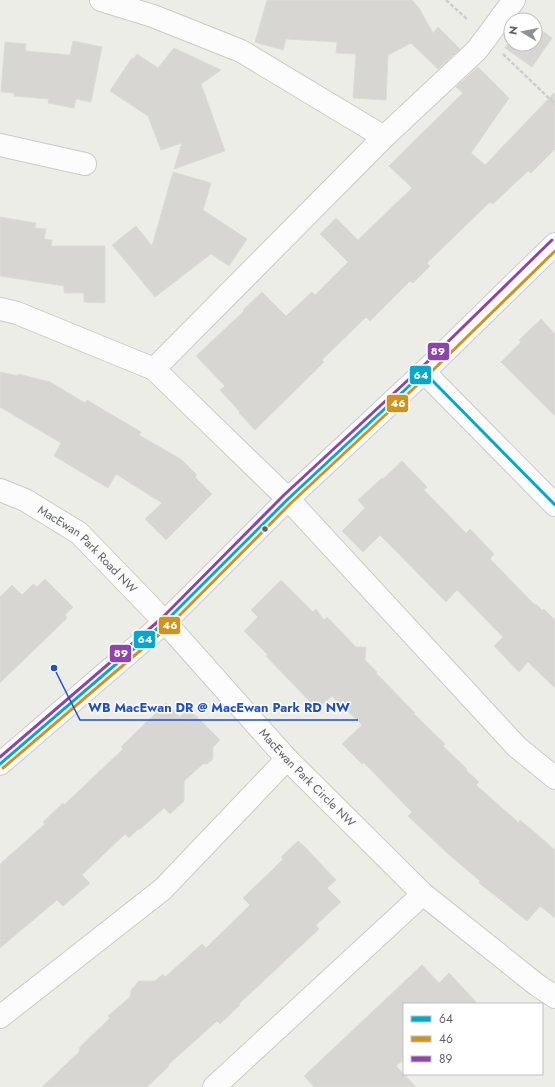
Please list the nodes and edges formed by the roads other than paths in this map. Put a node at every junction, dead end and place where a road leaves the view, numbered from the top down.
1 (101, 0) edge
2 (514, 0) edge
3 (384, 137) junction
4 (0, 145) edge
5 (85, 164) dead end
6 (554, 248) edge
7 (0, 309) edge
8 (154, 369) junction
9 (424, 372) junction
10 (0, 490) edge
11 (288, 499) junction
12 (555, 505) edge
13 (165, 622) junction
14 (287, 759) junction
15 (0, 764) edge
16 (555, 778) edge
17 (423, 894) junction
18 (555, 997) edge
19 (0, 1017) edge
20 (214, 1087) edge

1 - 3 street
2 - 3 street
3 - 8 street
4 - 5 street
6 - 9 street
7 - 8 street
8 - 11 street
9 - 11 street
9 - 12 street
10 - 13 street, MacEwan Park Road NW
11 - 13 street
11 - 16 street
13 - 14 street, MacEwan Park Circle NW
13 - 15 street
14 - 17 street, MacEwan Park Circle NW
14 - 19 street
17 - 18 street, MacEwan Park Circle NW
17 - 20 street

